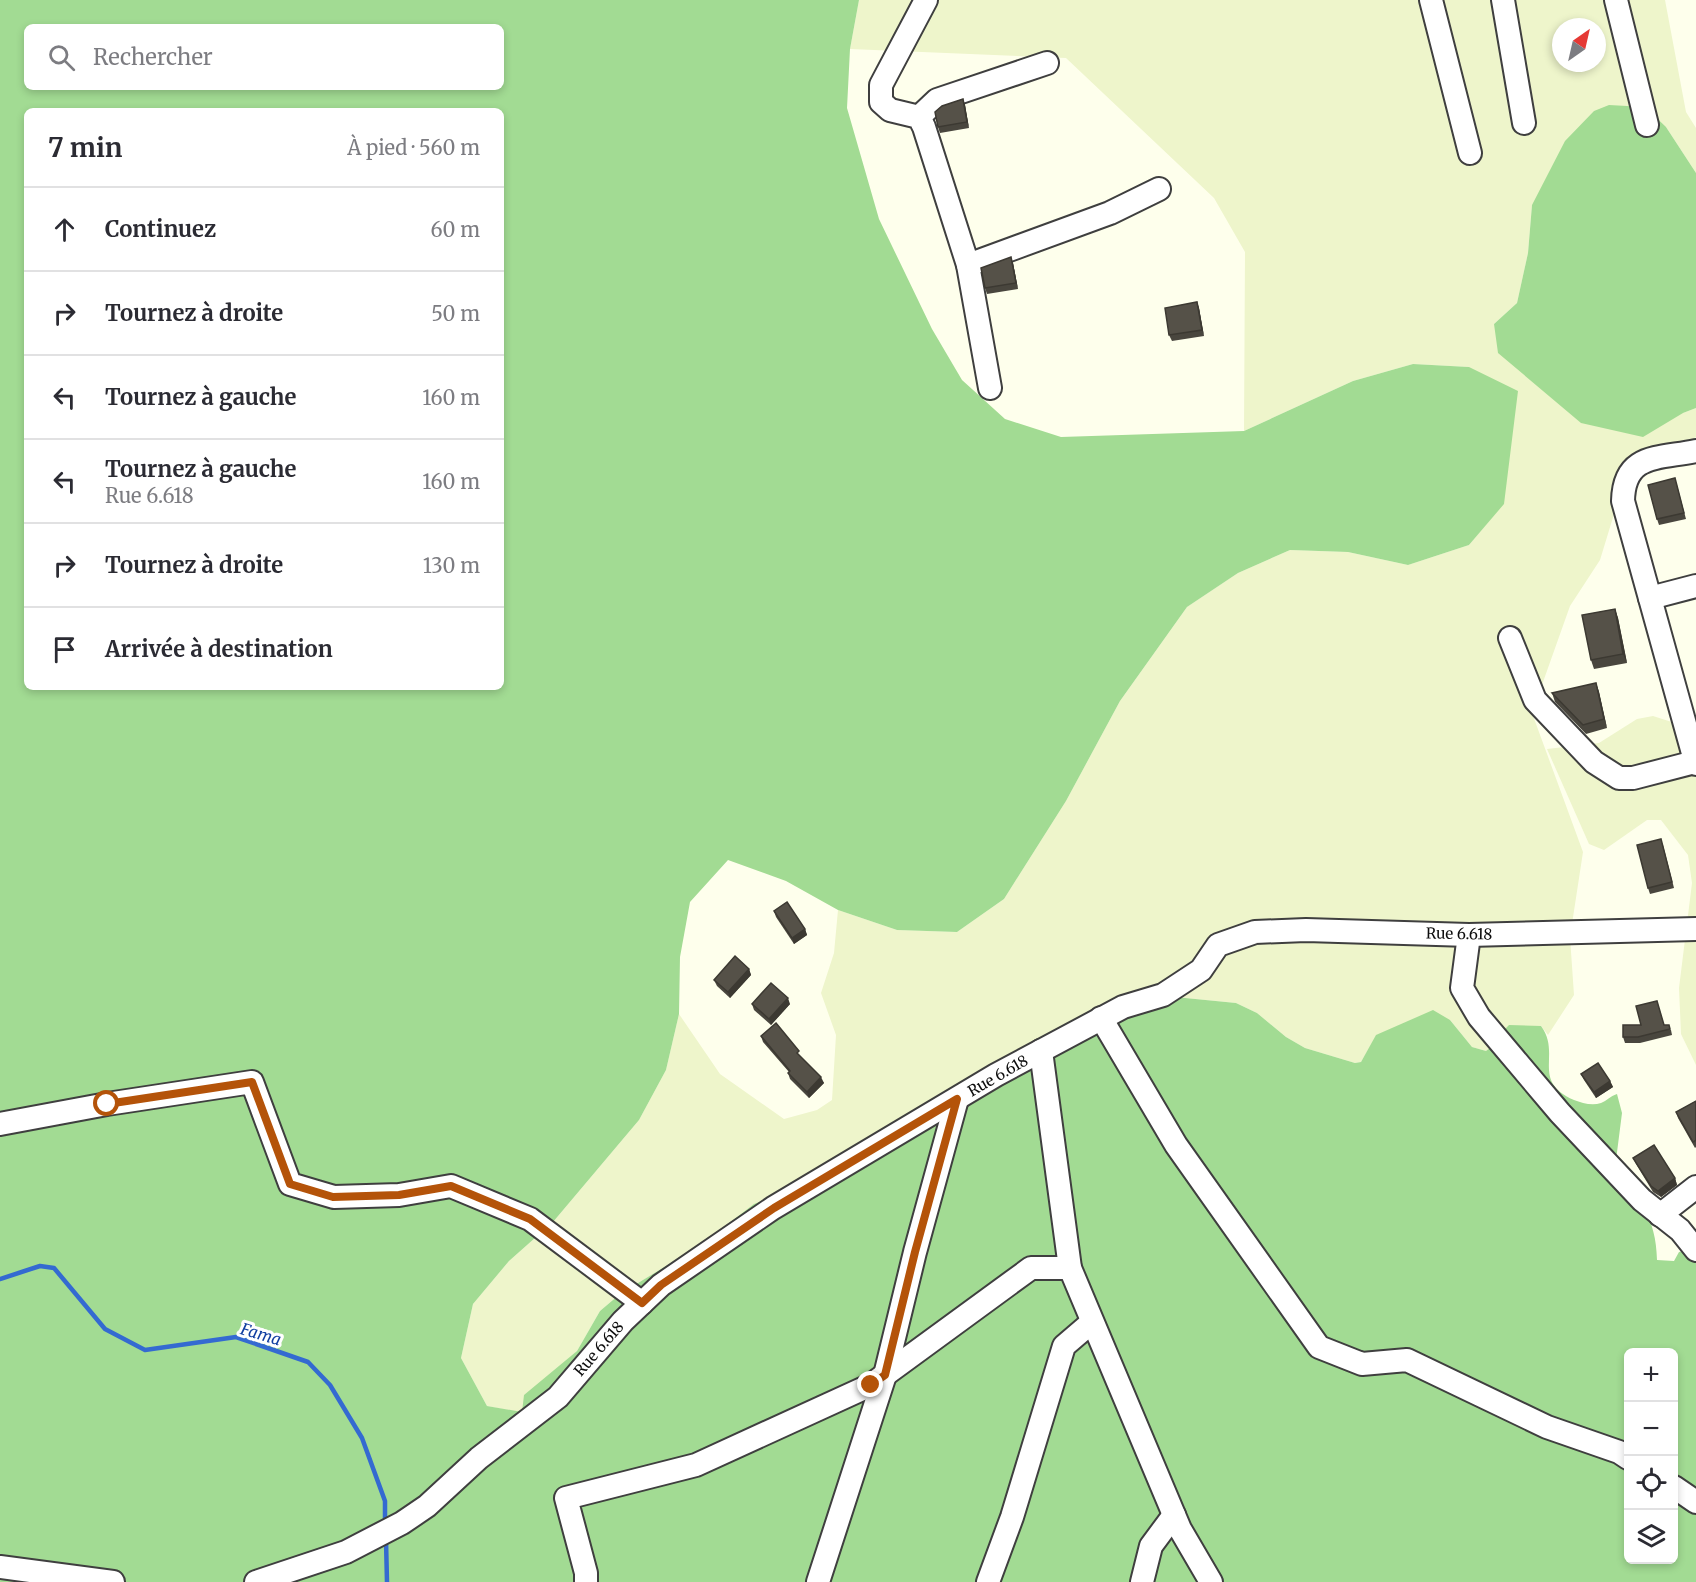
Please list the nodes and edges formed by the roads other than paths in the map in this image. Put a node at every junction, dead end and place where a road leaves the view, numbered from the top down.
1 (926, 0) edge
2 (1431, 0) edge
3 (1503, 0) edge
4 (1616, 0) edge
5 (1047, 63) dead end
6 (919, 117) junction
7 (1524, 123) dead end
8 (1647, 126) dead end
9 (1470, 153) dead end
10 (1159, 189) dead end
11 (968, 265) junction
12 (990, 388) dead end
13 (1696, 451) edge
14 (1696, 586) edge
15 (1650, 598) junction
16 (1510, 638) dead end
17 (1696, 763) edge
18 (1696, 929) edge
19 (1469, 935) junction
20 (1101, 1018) junction
21 (1041, 1051) junction
22 (957, 1099) junction
23 (0, 1124) edge
24 (1696, 1187) edge
25 (1660, 1215) junction
26 (1696, 1250) edge
27 (1070, 1268) junction
28 (642, 1303) junction
29 (1092, 1322) junction
30 (885, 1375) junction
31 (1626, 1456) edge
32 (1678, 1490) edge
33 (1696, 1502) edge
34 (1174, 1515) junction
35 (0, 1567) edge
36 (113, 1582) edge
37 (256, 1582) edge
38 (586, 1582) edge
39 (818, 1582) edge
40 (988, 1582) edge
41 (1142, 1582) edge
42 (1211, 1582) edge

1 - 6 street
2 - 9 street
3 - 7 street
4 - 8 street
5 - 6 street
6 - 11 street
10 - 11 street
11 - 12 street
13 - 15 street
14 - 15 street
15 - 17 street
16 - 17 street
18 - 19 street, Rue 6.618
19 - 20 street, Rue 6.618
19 - 25 street
20 - 21 street, Rue 6.618
20 - 31 street
21 - 22 street, Rue 6.618
21 - 27 street
22 - 28 street, Rue 6.618
22 - 30 street
23 - 28 street
24 - 25 street
25 - 26 street
27 - 29 street
27 - 30 street
28 - 37 street, Rue 6.618
29 - 34 street
29 - 40 street
30 - 38 street
30 - 39 street
32 - 33 street
34 - 41 street
34 - 42 street
35 - 36 street

